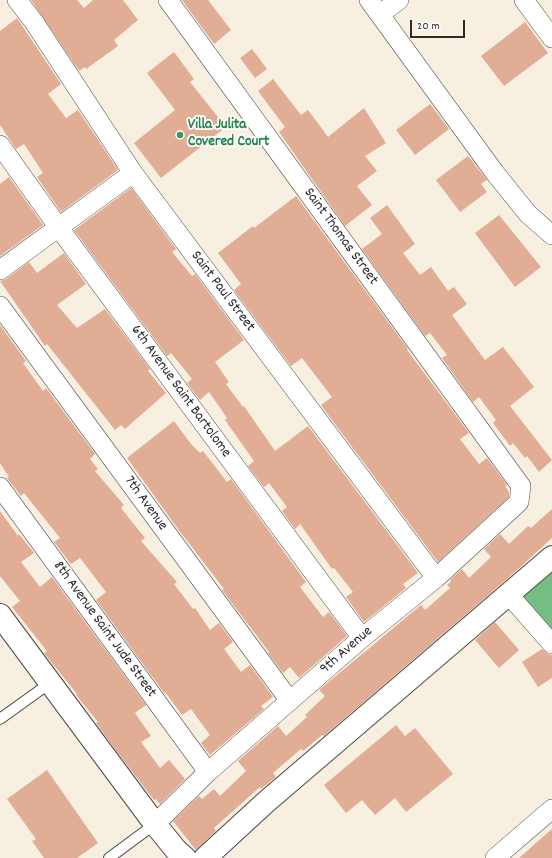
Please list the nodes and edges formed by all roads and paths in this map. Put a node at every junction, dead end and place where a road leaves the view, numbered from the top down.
1 (17, 0) edge
2 (168, 0) edge
3 (399, 0) edge
4 (524, 0) edge
5 (374, 7) edge
6 (552, 38) edge
7 (0, 144) edge
8 (133, 173) junction
9 (60, 228) junction
10 (552, 235) edge
11 (0, 270) edge
12 (0, 306) edge
13 (512, 474) joint
14 (0, 487) edge
15 (552, 558) edge
16 (436, 578) junction
17 (509, 595) junction
18 (0, 615) edge
19 (362, 638) junction
20 (552, 644) edge
21 (50, 683) junction
22 (290, 701) junction
23 (0, 719) edge
24 (208, 772) junction
25 (552, 809) edge
26 (155, 824) junction
27 (109, 858) edge
28 (185, 858) edge
29 (205, 858) edge
30 (495, 858) edge

1 - 8 street, Saint Paul Street
2 - 13 street, Saint Thomas Street
3 - 5 street
4 - 6 street
5 - 10 street
7 - 9 street, 6th Avenue Saint Bartolome
8 - 9 street
8 - 16 street, Saint Paul Street
9 - 11 street
9 - 19 street, 6th Avenue Saint Bartolome
12 - 22 street, 7th Avenue
13 - 16 street, 9th Avenue
14 - 24 street, 8th Avenue Saint Jude Street
15 - 17 street
16 - 19 street, 9th Avenue
17 - 20 street
17 - 29 street
18 - 21 street
19 - 22 street, 9th Avenue
21 - 23 lane
21 - 26 street
22 - 24 street, 9th Avenue
24 - 26 street, 9th Avenue
25 - 30 street
26 - 27 lane
26 - 28 street

